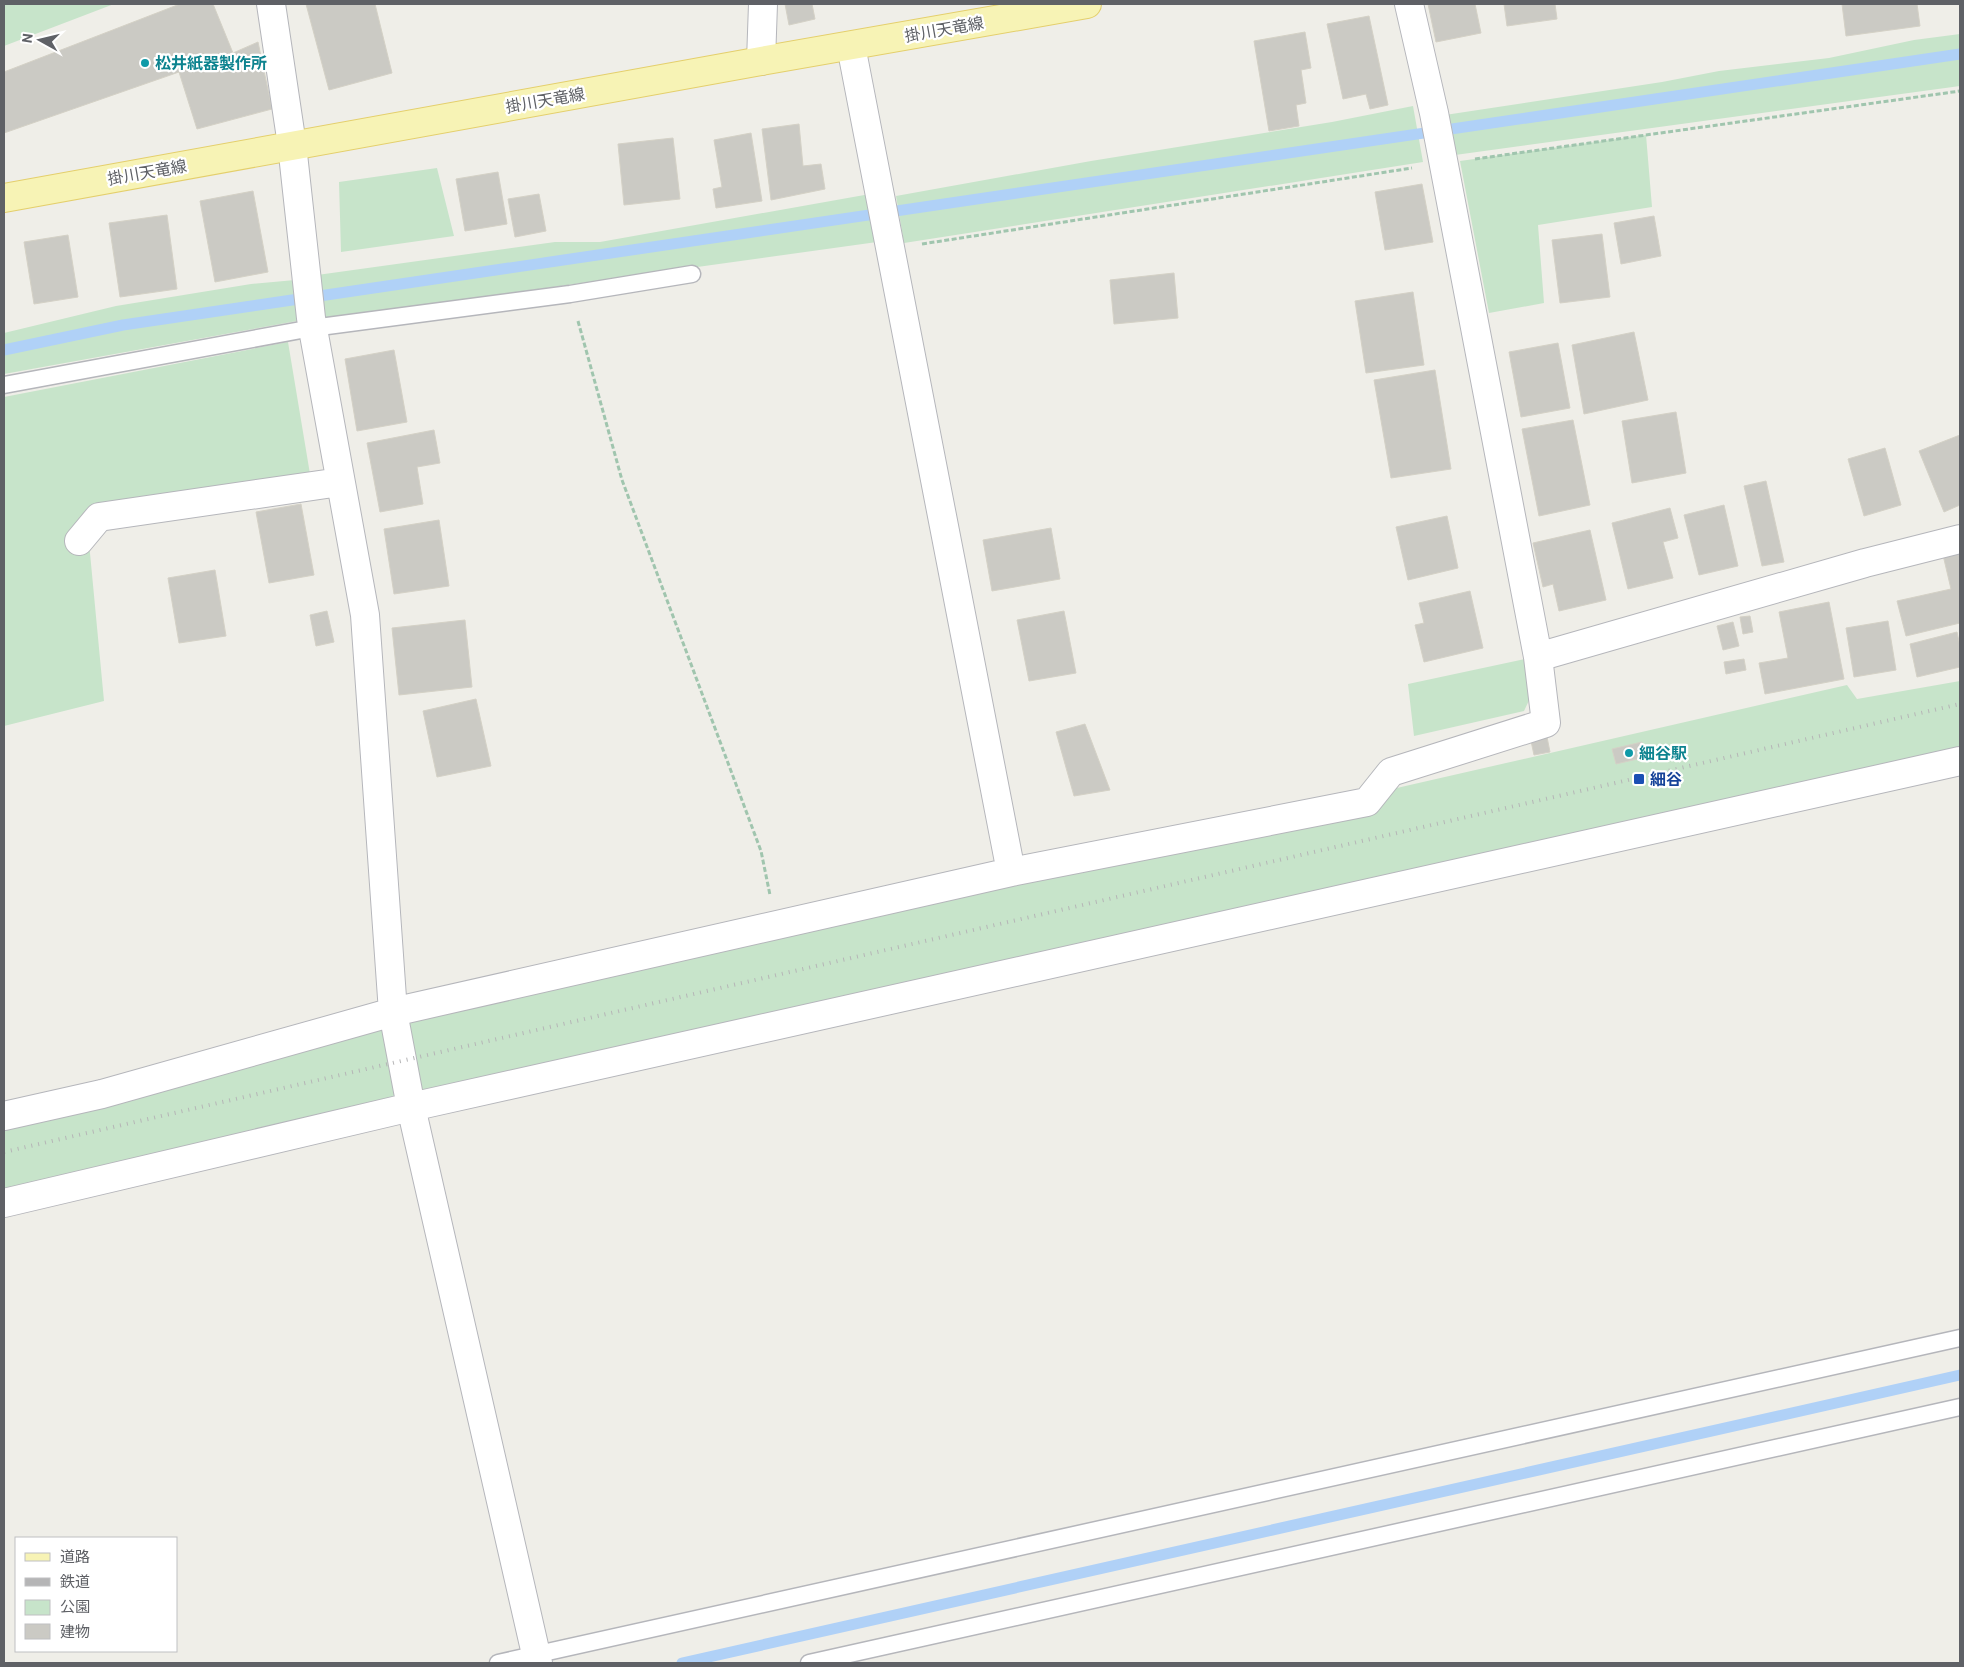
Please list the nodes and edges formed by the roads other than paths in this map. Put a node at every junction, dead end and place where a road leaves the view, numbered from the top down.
1 (271, 4) edge
2 (763, 4) edge
3 (1087, 4) edge
4 (1409, 4) edge
5 (851, 46) junction
6 (761, 61) junction
7 (292, 145) junction
8 (4, 198) edge
9 (692, 274) dead end
10 (311, 323) junction
11 (4, 385) edge
12 (340, 482) junction
13 (1960, 539) edge
14 (79, 541) dead end
15 (1538, 657) junction
16 (1960, 761) edge
17 (1012, 872) junction
18 (393, 1012) junction
19 (412, 1107) junction
20 (4, 1116) edge
21 (4, 1202) edge
22 (1960, 1338) edge
23 (1960, 1407) edge
24 (537, 1659) edge
25 (498, 1663) edge
26 (809, 1663) edge

1 - 7 street
2 - 6 street
3 - 5 main road, 掛川天竜線
4 - 15 street
5 - 6 main road, 掛川天竜線
5 - 17 street
6 - 7 main road, 掛川天竜線
7 - 8 main road, 掛川天竜線
7 - 10 street
9 - 10 lane
10 - 11 lane
10 - 12 street
12 - 14 street
12 - 18 street
13 - 15 street
15 - 17 street
16 - 19 street
17 - 18 street
18 - 19 street
18 - 20 street
19 - 21 street
19 - 24 street
22 - 24 lane
23 - 26 lane
24 - 25 lane

